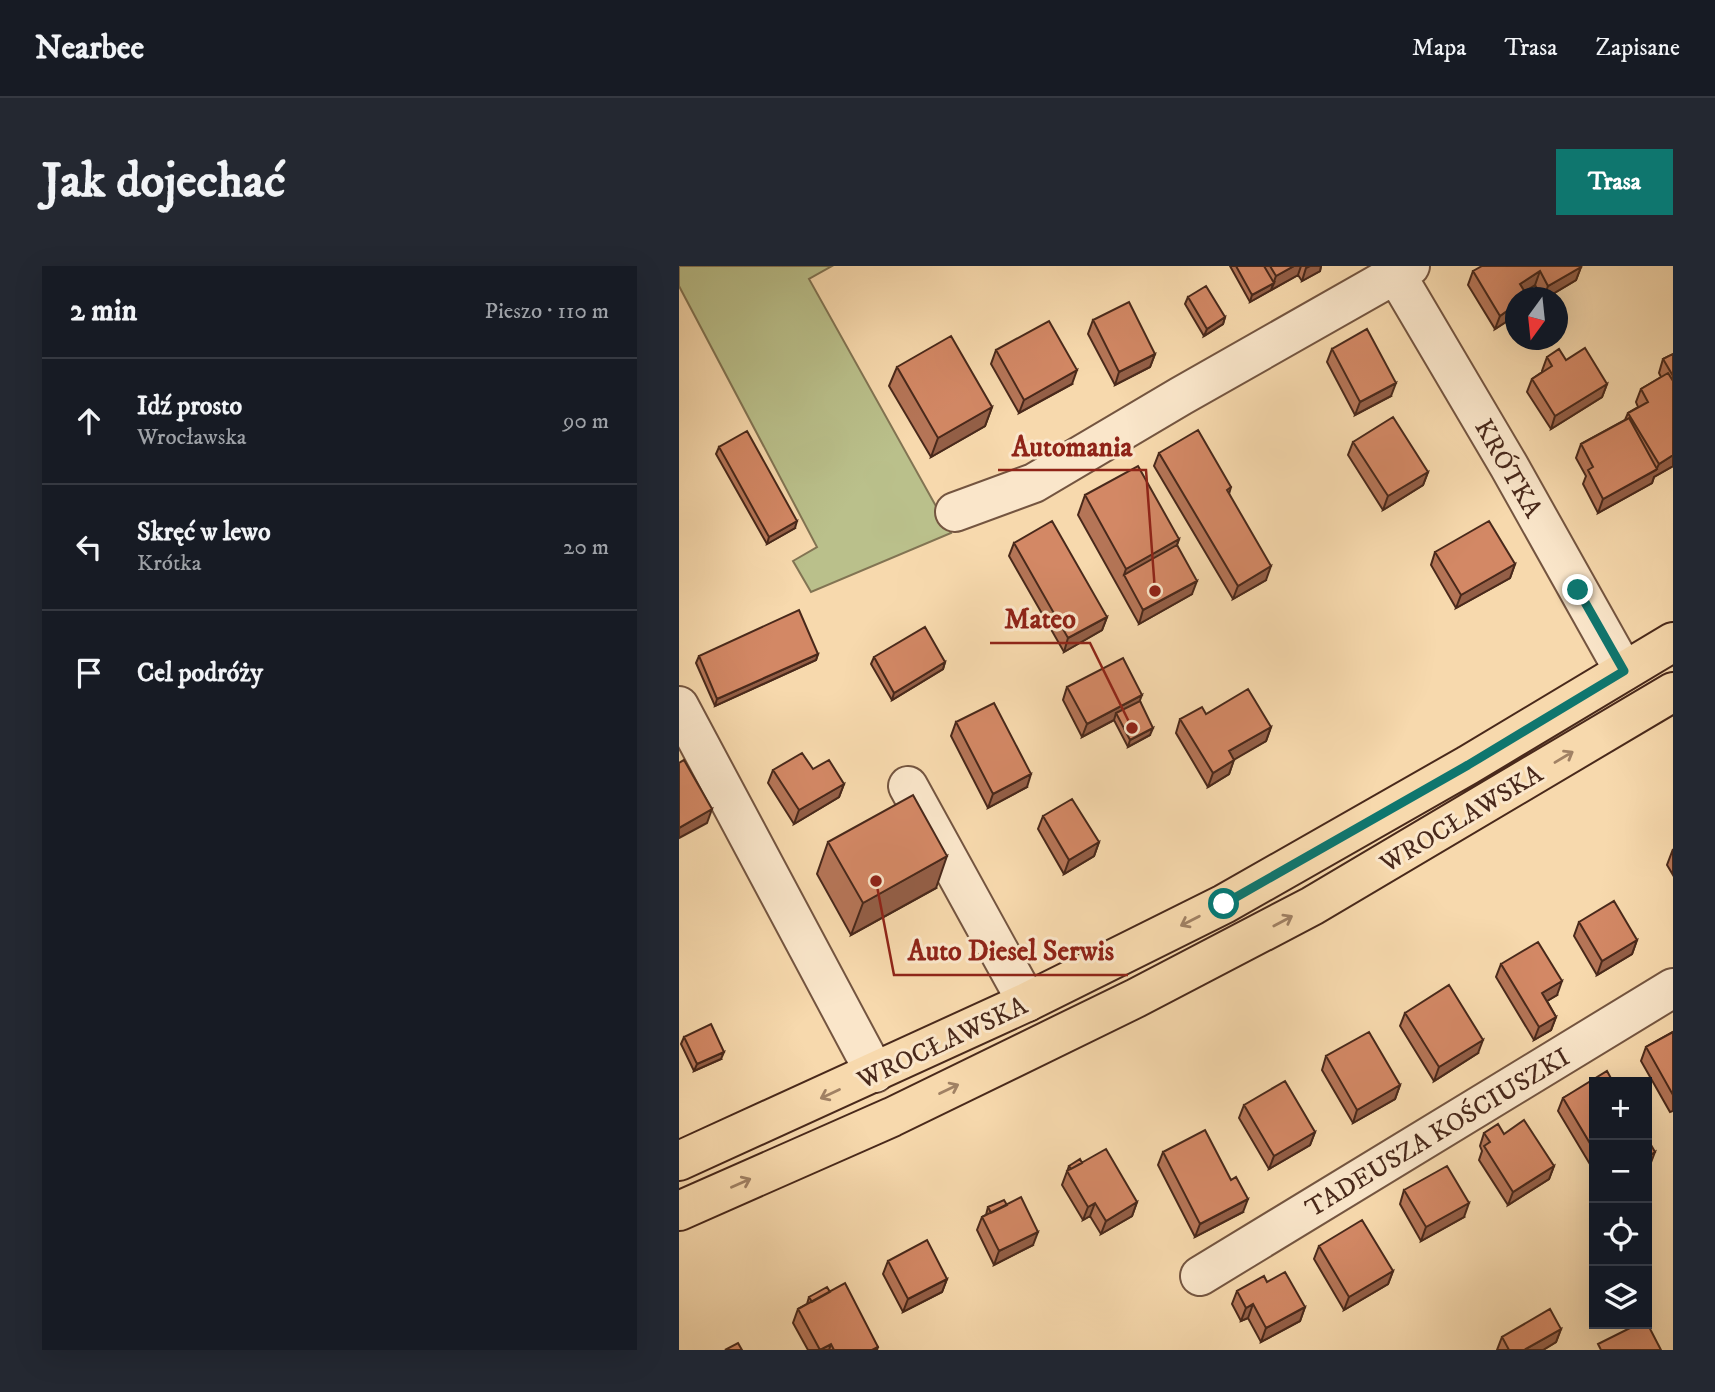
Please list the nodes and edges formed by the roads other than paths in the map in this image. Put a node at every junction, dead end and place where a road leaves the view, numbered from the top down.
1 (1399, 269) edge
2 (955, 512) dead end
3 (1673, 642) edge
4 (1624, 671) junction
5 (1673, 692) edge
6 (679, 706) edge
7 (908, 786) dead end
8 (1673, 988) edge
9 (1027, 1002) junction
10 (875, 1073) junction
11 (679, 1161) edge
12 (679, 1211) edge
13 (1201, 1276) dead end

1 - 2 street
1 - 4 street, KRÓTKA
3 - 4 main road, WROCŁAWSKA
4 -> 9 main road, WROCŁAWSKA
12 -> 5 main road, WROCŁAWSKA
6 - 10 street
7 - 9 street
8 - 13 street, TADEUSZA KOŚCIUSZKI
9 - 10 main road, WROCŁAWSKA
10 -> 11 main road, WROCŁAWSKA

